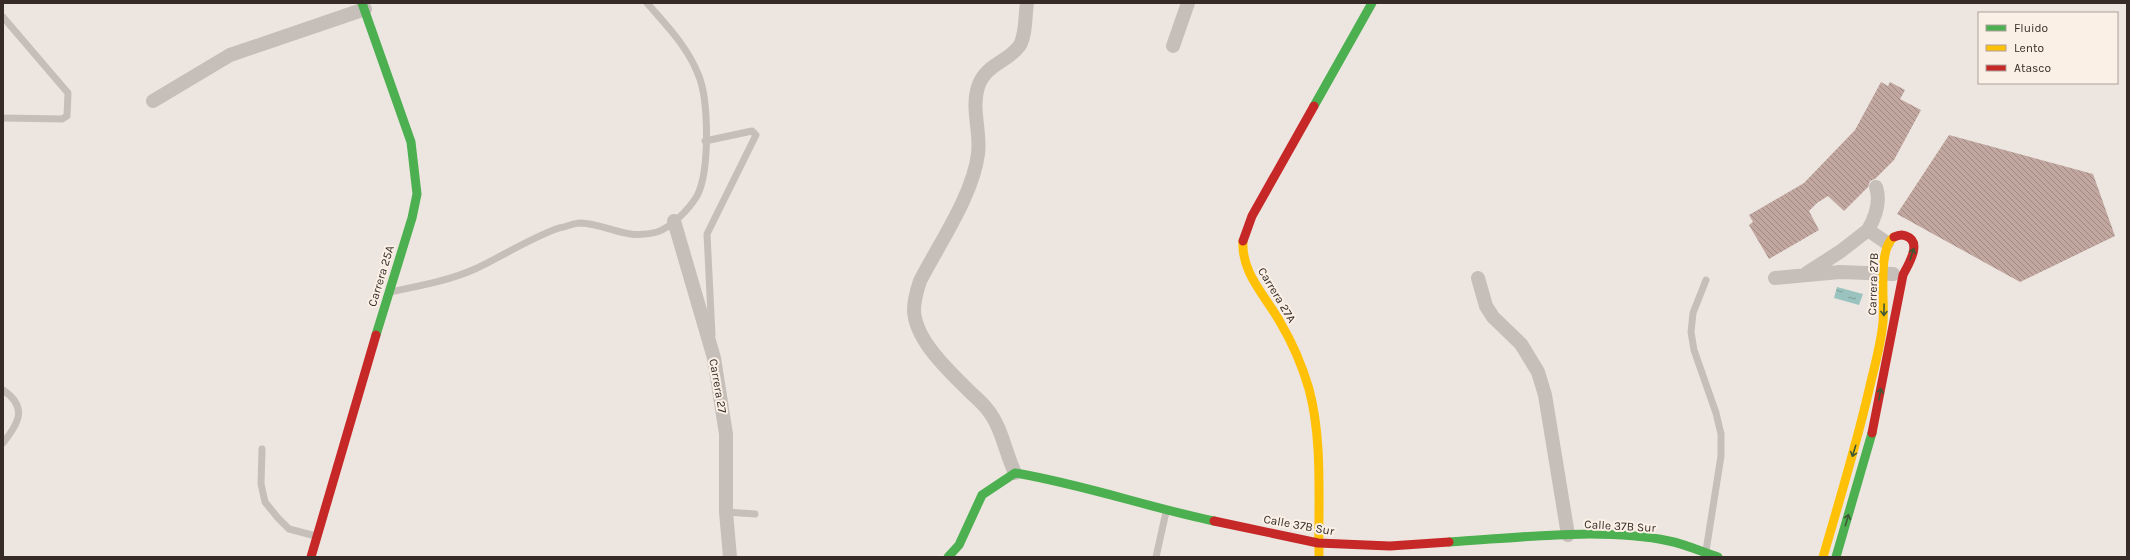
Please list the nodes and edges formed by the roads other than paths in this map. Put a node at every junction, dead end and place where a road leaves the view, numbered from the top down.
1 (647, 3) edge
2 (1027, 3) edge
3 (1188, 3) edge
4 (1372, 3) edge
5 (364, 6) edge
6 (3, 17) edge
7 (1173, 46) dead end
8 (153, 101) dead end
9 (3, 118) edge
10 (705, 142) junction
11 (1876, 187) dead end
12 (674, 221) junction
13 (1868, 230) junction
14 (1887, 243) junction
15 (1884, 272) junction
16 (1804, 275) junction
17 (1903, 275) junction
18 (1478, 278) dead end
19 (1775, 278) dead end
20 (1706, 280) dead end
21 (388, 292) junction
22 (714, 358) junction
23 (3, 390) edge
24 (1866, 432) junction
25 (3, 443) edge
26 (262, 449) dead end
27 (1015, 473) junction
28 (1166, 511) junction
29 (726, 512) junction
30 (755, 514) dead end
31 (1568, 535) junction
32 (318, 537) junction
33 (1318, 543) junction
34 (1706, 552) junction
35 (311, 557) edge
36 (730, 557) edge
37 (948, 557) edge
38 (1156, 557) edge
39 (1319, 557) edge
40 (1718, 557) edge
41 (1823, 557) edge
42 (1836, 557) edge

1 - 10 lane
2 - 27 street
3 - 7 street
4 - 33 street, Carrera 27A
5 - 8 street
5 - 21 street, Carrera 25A
6 - 9 lane
10 - 12 lane
10 - 22 lane
11 - 13 street
12 - 21 lane
12 - 22 street, Carrera 27
13 - 14 street
13 - 16 street
14 - 15 street, Carrera 27B
17 -> 14 street, Carrera 27B
15 - 16 street
15 - 17 street
15 -> 24 street, Carrera 27B
16 - 19 street
24 -> 17 street, Carrera 27B
18 - 31 street
20 - 34 lane
21 - 32 street, Carrera 25A
22 - 29 street, Carrera 27
23 - 25 lane
24 -> 41 street, Carrera 27B
42 -> 24 street, Carrera 27B
26 - 32 lane
27 - 28 street, Calle 37B Sur
27 - 37 street
28 - 33 street, Calle 37B Sur
28 - 38 lane
29 - 30 lane
29 - 36 street, Carrera 27
31 - 33 street, Calle 37B Sur
31 - 34 street, Calle 37B Sur
32 - 35 street, Carrera 25A
33 - 39 street, Carrera 27A
34 - 40 street, Calle 37B Sur

